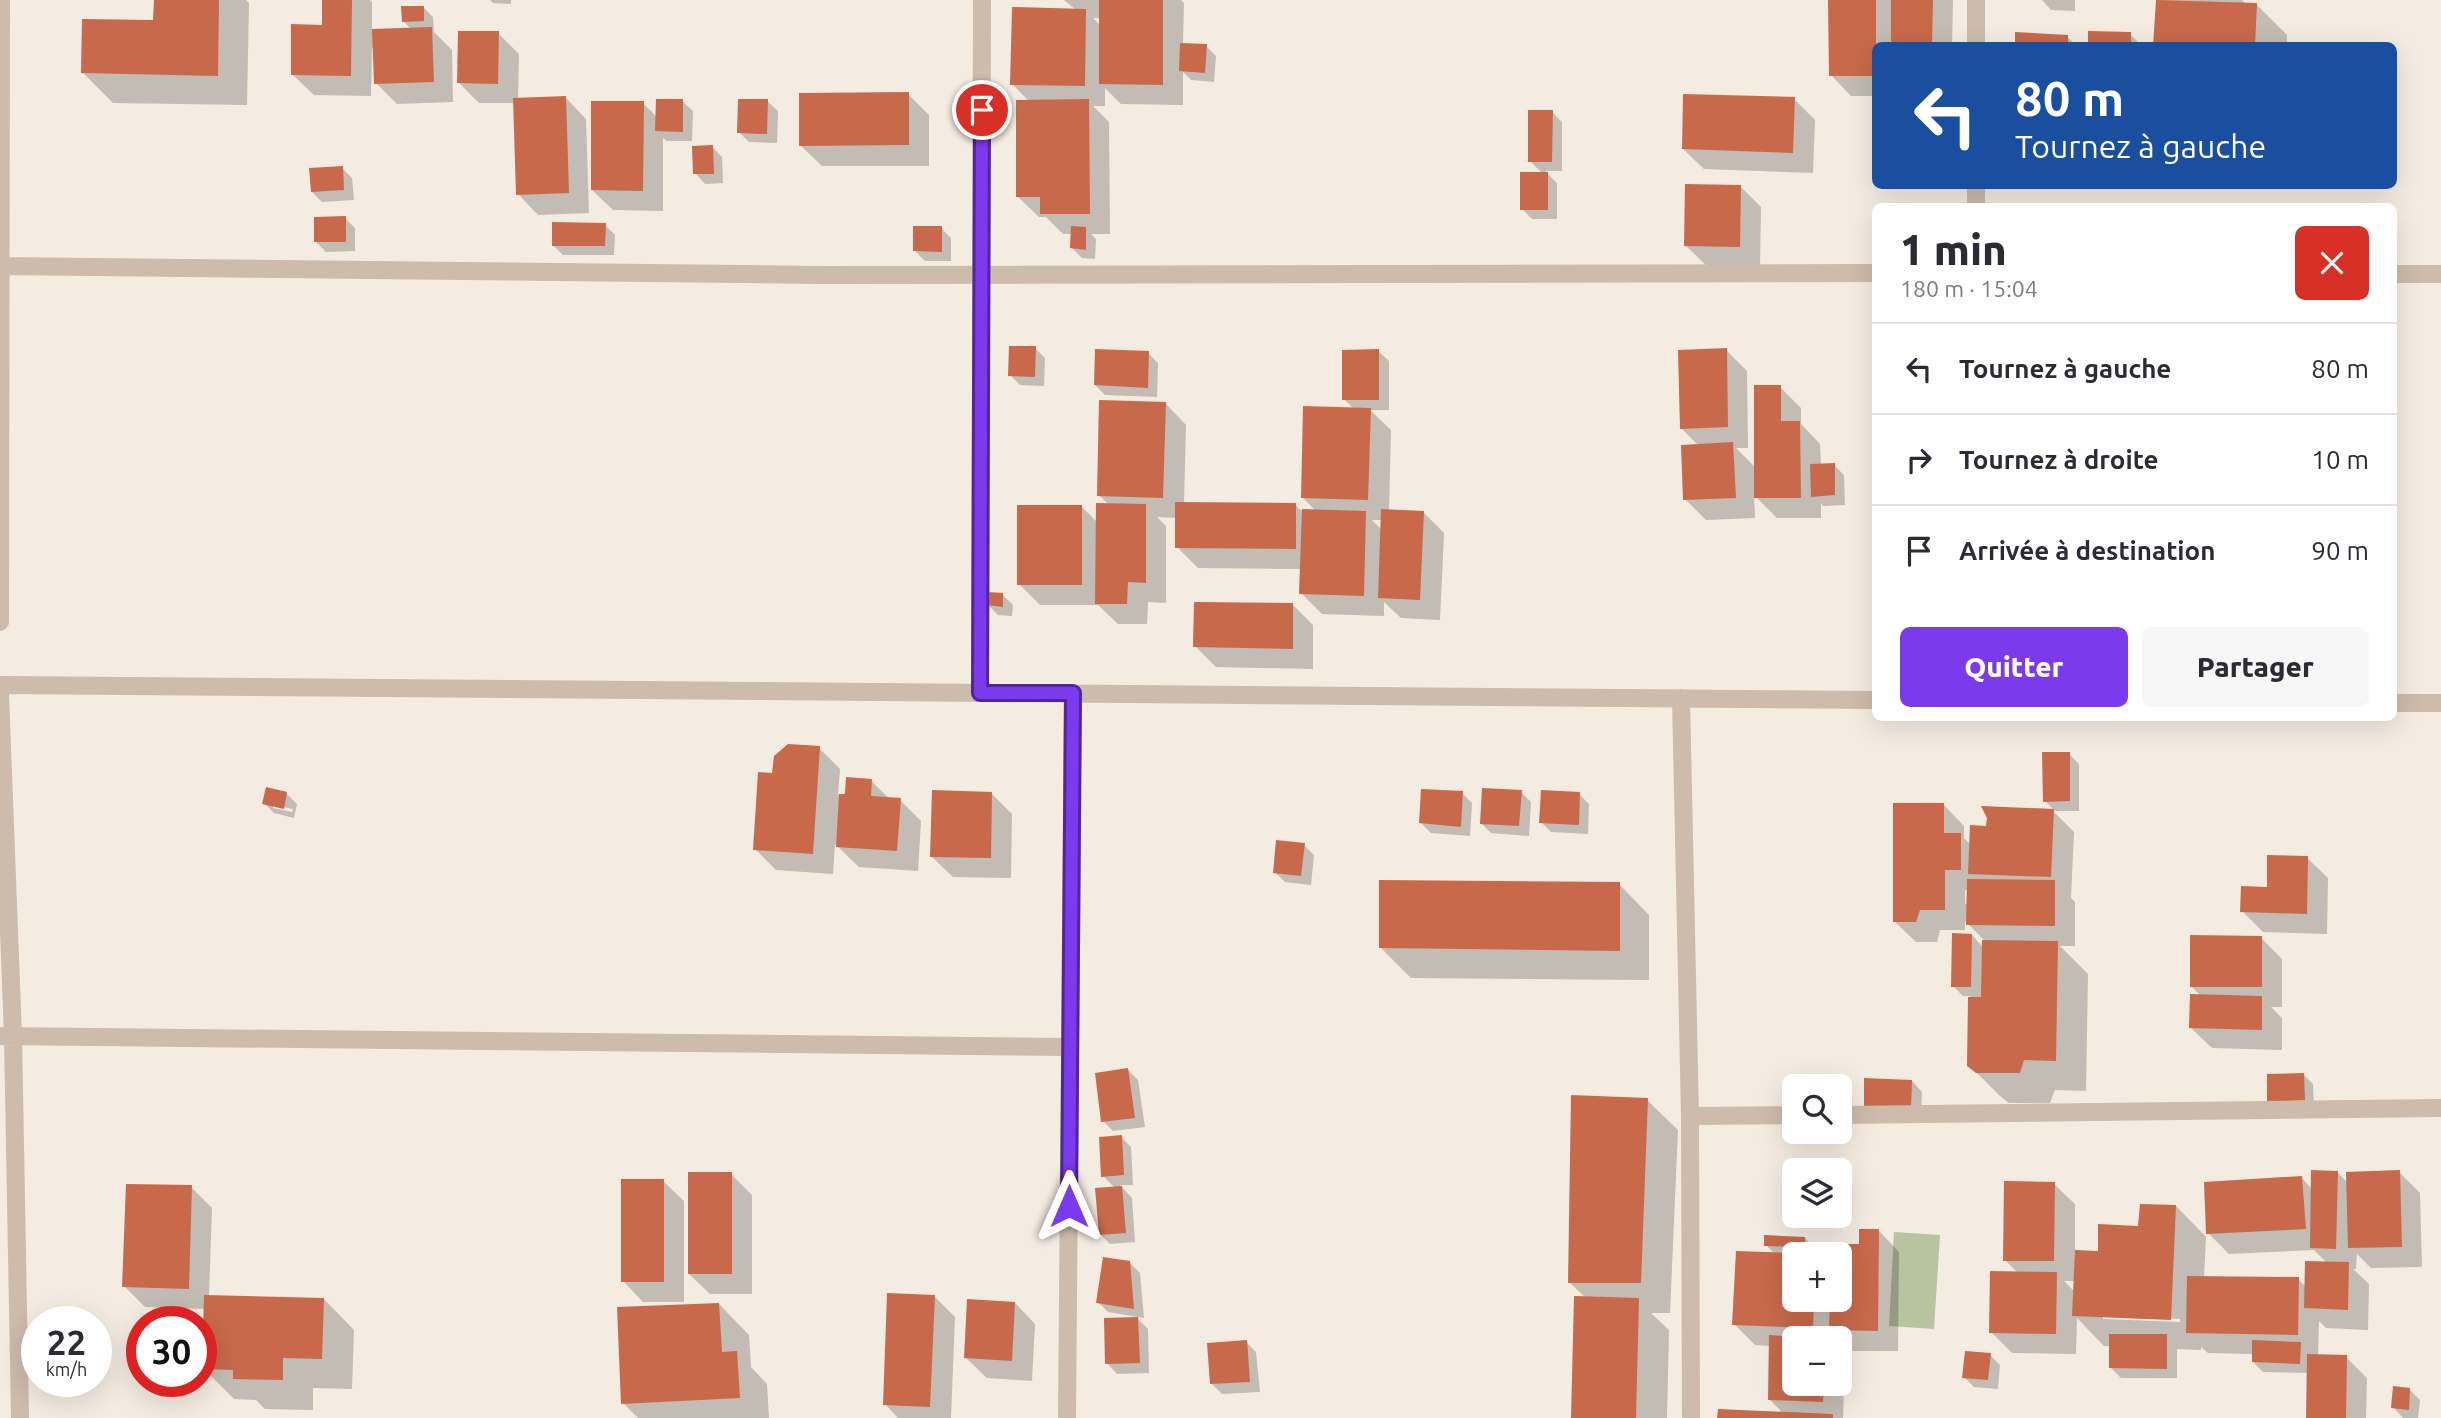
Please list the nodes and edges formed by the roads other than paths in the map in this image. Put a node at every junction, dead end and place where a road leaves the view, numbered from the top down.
1 (1, 0) edge
2 (982, 0) edge
3 (1976, 0) edge
4 (1976, 42) edge
5 (1, 266) edge
6 (1872, 273) edge
7 (981, 274) junction
8 (2397, 274) edge
9 (2441, 274) edge
10 (0, 622) edge
11 (0, 685) edge
12 (980, 693) junction
13 (1073, 693) junction
14 (0, 694) edge
15 (1681, 698) junction
16 (1872, 700) edge
17 (2397, 703) edge
18 (2441, 703) edge
19 (6, 1036) edge
20 (1070, 1047) junction
21 (2441, 1108) edge
22 (1782, 1115) edge
23 (1852, 1115) edge
24 (1690, 1116) junction
25 (20, 1418) edge
26 (1067, 1418) edge
27 (1691, 1418) edge

1 - 5 street
2 - 7 street
3 - 4 street
5 - 7 street
5 - 10 street
6 - 7 street
7 - 12 street
8 - 9 street
11 - 12 street
12 - 13 street
13 - 15 street
13 - 20 street
14 - 19 street
15 - 16 street
15 - 24 street
17 - 18 street
19 - 20 street
19 - 25 street
20 - 26 street
21 - 23 street
22 - 24 street
24 - 27 street

